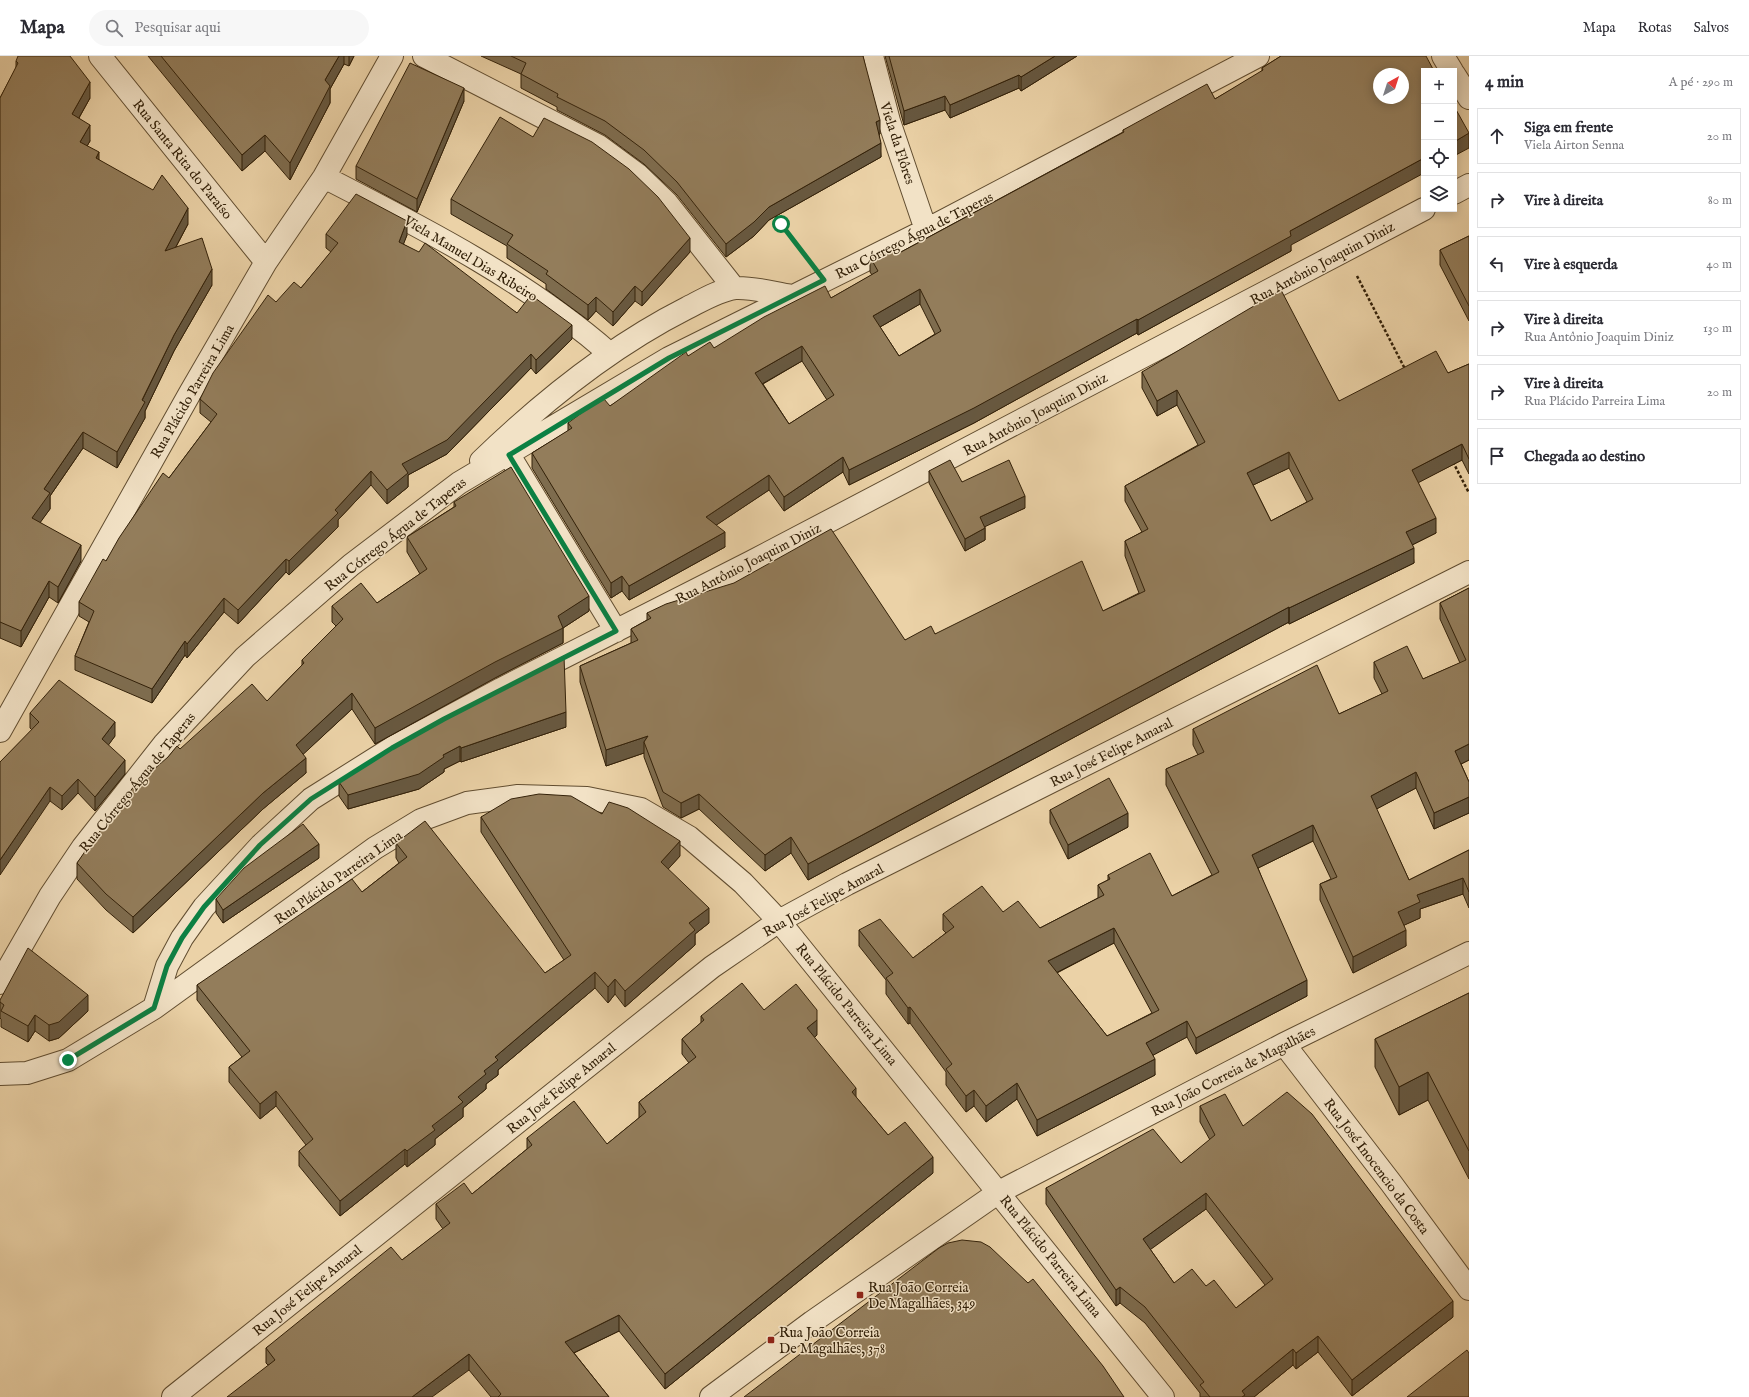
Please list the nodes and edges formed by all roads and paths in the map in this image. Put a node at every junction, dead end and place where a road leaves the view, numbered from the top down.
1 (100, 56) edge
2 (392, 56) edge
3 (424, 56) edge
4 (872, 56) edge
5 (1258, 56) edge
6 (1443, 56) edge
7 (1450, 68) edge
8 (1457, 79) edge
9 (1469, 98) edge
10 (324, 177) junction
11 (1469, 185) edge
12 (1457, 191) edge
13 (772, 211) edge
14 (1421, 211) edge
15 (926, 230) junction
16 (1345, 252) junction
17 (266, 262) junction
18 (824, 280) junction
19 (734, 288) junction
20 (792, 296) junction
21 (609, 353) junction
22 (1407, 373) edge
23 (509, 455) junction
24 (1451, 458) edge
25 (459, 483) junction
26 (1469, 493) edge
27 (1469, 572) edge
28 (616, 631) junction
29 (0, 731) edge
30 (779, 921) junction
31 (1469, 953) edge
32 (0, 983) edge
33 (154, 1008) junction
34 (1284, 1044) junction
35 (0, 1074) edge
36 (1000, 1192) junction
37 (1469, 1289) edge
38 (173, 1397) edge
39 (711, 1397) edge
40 (1164, 1397) edge

1 - 17 street, Rua Santa Rita do Paraíso
2 - 10 street, Rua Plácido Parreira Lima
3 - 19 street
4 - 15 street, Viela da Flôres
5 - 15 street, Rua Córrego Água de Taperas
6 - 7 street
8 - 9 street
10 - 17 street, Rua Plácido Parreira Lima
10 - 21 street, Viela Manuel Dias Ribeiro
11 - 12 street
13 - 18 path
14 - 16 street, Rua Antônio Joaquim Diniz
15 - 18 street, Rua Córrego Água de Taperas
16 - 22 path
16 - 28 street, Rua Antônio Joaquim Diniz
17 - 29 street, Rua Plácido Parreira Lima
18 - 20 street, Rua Córrego Água de Taperas
19 - 20 street
19 - 21 street
20 - 23 street, Rua Córrego Água de Taperas
21 - 25 street
23 - 25 street, Rua Córrego Água de Taperas
23 - 28 street
24 - 26 path
25 - 32 street, Rua Córrego Água de Taperas
27 - 30 street, Rua José Felipe Amaral
28 - 33 street, Rua Antônio Joaquim Diniz
30 - 33 street, Rua Plácido Parreira Lima
30 - 36 street, Rua Plácido Parreira Lima
30 - 38 street, Rua José Felipe Amaral
31 - 34 street, Rua João Correia de Magalhães
33 - 35 street, Rua Plácido Parreira Lima
34 - 36 street, Rua João Correia de Magalhães
34 - 37 street, Rua José Inocencio da Costa
36 - 39 street, Rua João Correia de Magalhães
36 - 40 street, Rua Plácido Parreira Lima

